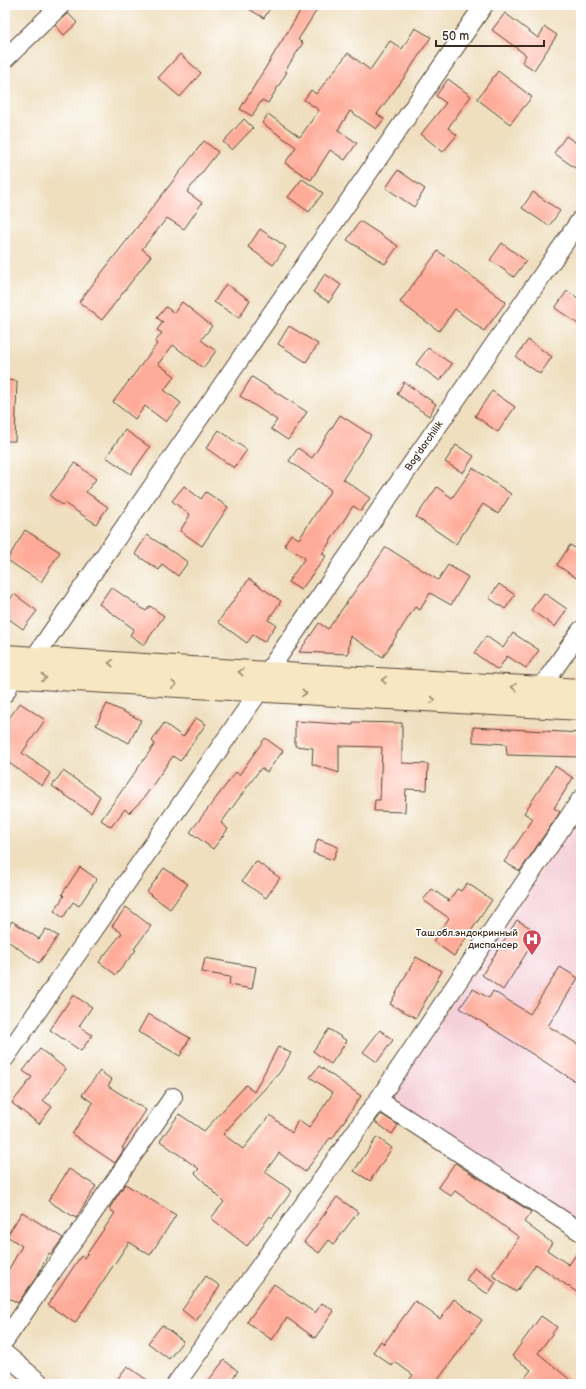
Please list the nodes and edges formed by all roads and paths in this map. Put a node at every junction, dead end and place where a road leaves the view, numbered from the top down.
1 (61, 5) edge
2 (484, 5) edge
3 (5, 59) edge
4 (581, 219) edge
5 (581, 630) edge
6 (5, 656) edge
7 (34, 658) junction
8 (8, 681) edge
9 (263, 682) junction
10 (542, 688) junction
11 (581, 690) edge
12 (581, 709) edge
13 (581, 799) edge
14 (5, 1058) edge
15 (173, 1097) dead end
16 (378, 1100) junction
17 (581, 1232) edge
18 (5, 1340) edge
19 (5, 1354) edge
20 (41, 1384) edge
21 (176, 1384) edge

1 - 3 street
2 - 7 street
4 - 9 street, Bog'dorchilik
5 - 10 street
6 - 7 main road
9 -> 7 main road
8 -> 9 main road
10 -> 9 main road
9 -> 12 main road
9 - 14 street, Bog'dorchilik
10 - 11 main road
13 - 16 street
15 - 18 street
16 - 17 street
16 - 21 street
19 - 20 street

